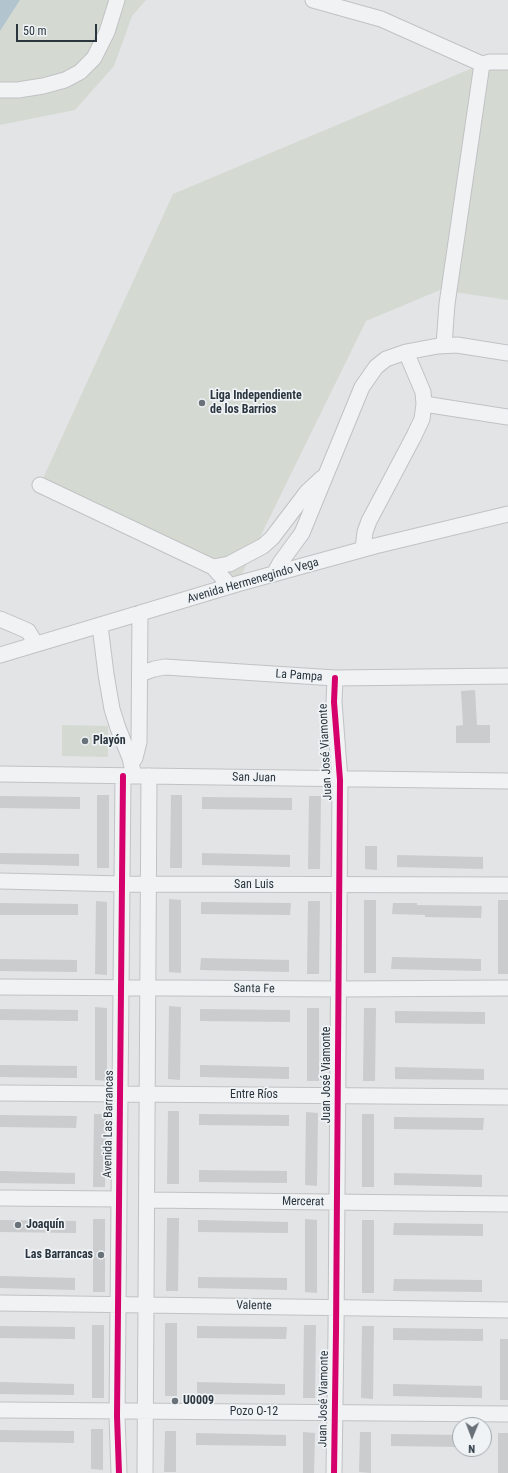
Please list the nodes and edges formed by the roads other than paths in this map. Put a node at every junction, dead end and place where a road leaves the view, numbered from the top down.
1 (117, 0) edge
2 (313, 0) edge
3 (508, 62) edge
4 (482, 64) junction
5 (0, 90) edge
6 (444, 345) junction
7 (406, 352) junction
8 (508, 353) edge
9 (424, 404) junction
10 (508, 417) edge
11 (326, 474) junction
12 (40, 485) dead end
13 (508, 514) edge
14 (363, 549) junction
15 (213, 567) junction
16 (274, 574) junction
17 (230, 586) junction
18 (140, 613) junction
19 (0, 619) edge
20 (100, 626) junction
21 (36, 644) junction
22 (0, 655) edge
23 (140, 674) junction
24 (508, 676) edge
25 (336, 678) junction
26 (129, 772) junction
27 (0, 774) edge
28 (149, 776) junction
29 (340, 780) junction
30 (508, 781) edge
31 (0, 881) edge
32 (122, 884) junction
33 (148, 884) junction
34 (338, 885) junction
35 (508, 885) edge
36 (0, 987) edge
37 (122, 988) junction
38 (148, 988) junction
39 (508, 988) edge
40 (339, 990) junction
41 (0, 1093) edge
42 (120, 1094) junction
43 (148, 1094) junction
44 (338, 1095) junction
45 (508, 1097) edge
46 (0, 1198) edge
47 (119, 1199) junction
48 (147, 1200) junction
49 (337, 1203) junction
50 (508, 1204) edge
51 (0, 1303) edge
52 (119, 1304) junction
53 (146, 1304) junction
54 (336, 1307) junction
55 (508, 1310) edge
56 (0, 1410) edge
57 (118, 1411) junction
58 (146, 1411) junction
59 (334, 1412) junction
60 (508, 1414) edge
61 (119, 1473) edge
62 (145, 1473) edge
63 (334, 1473) edge

1 - 5 street
2 - 4 street
3 - 4 street
4 - 6 street
6 - 7 street
6 - 8 street
7 - 9 street
7 - 11 street
9 - 10 street
9 - 14 street
11 - 15 street
11 - 16 street
12 - 15 street
13 - 14 street, Avenida Hermenegindo Vega
14 - 16 street, Avenida Hermenegindo Vega
15 - 17 street
16 - 17 street, Avenida Hermenegindo Vega
17 - 18 street, Avenida Hermenegindo Vega
18 - 20 street, Avenida Hermenegindo Vega
18 - 23 street
19 - 21 street
20 - 21 street, Avenida Hermenegindo Vega
20 - 26 street
21 - 22 street, Avenida Hermenegindo Vega
23 - 25 street, La Pampa
23 - 26 street
24 - 25 street, La Pampa
25 - 29 street, Juan José Viamonte
26 - 27 street, San Juan
26 - 28 street, San Juan
26 - 32 street, Avenida Las Barrancas
28 - 29 street, San Juan
28 - 33 street
29 - 30 street, San Juan
29 - 34 street, Juan José Viamonte
31 - 32 street, San Luis
32 - 33 street, San Luis
32 - 37 street, Avenida Las Barrancas
33 - 34 street, San Luis
33 - 38 street
34 - 35 street, San Luis
34 - 40 street, Juan José Viamonte
36 - 37 street, Santa Fe
37 - 38 street, Santa Fe
37 - 42 street, Avenida Las Barrancas
38 - 40 street, Santa Fe
38 - 43 street
39 - 40 street, Santa Fe
40 - 44 street, Juan José Viamonte
41 - 42 street, Entre Ríos
42 - 43 street, Entre Ríos
42 - 47 street, Avenida Las Barrancas
43 - 44 street, Entre Ríos
43 - 48 street
44 - 45 street, Entre Ríos
44 - 49 street, Juan José Viamonte
46 - 47 street
47 - 52 street, Avenida Las Barrancas
48 - 49 street, Mercerat
48 - 53 street
49 - 50 street, Mercerat
49 - 54 street, Juan José Viamonte
51 - 52 street, Valente
52 - 53 street, Valente
52 - 57 street, Avenida Las Barrancas
53 - 54 street, Valente
53 - 58 street
54 - 55 street, Valente
54 - 59 street, Juan José Viamonte
56 - 57 street, Pozo O-12
57 - 58 street, Pozo O-12
57 - 61 street, Avenida Las Barrancas
58 - 59 street, Pozo O-12
58 - 62 street
59 - 60 street, Pozo O-12
59 - 63 street, Juan José Viamonte

